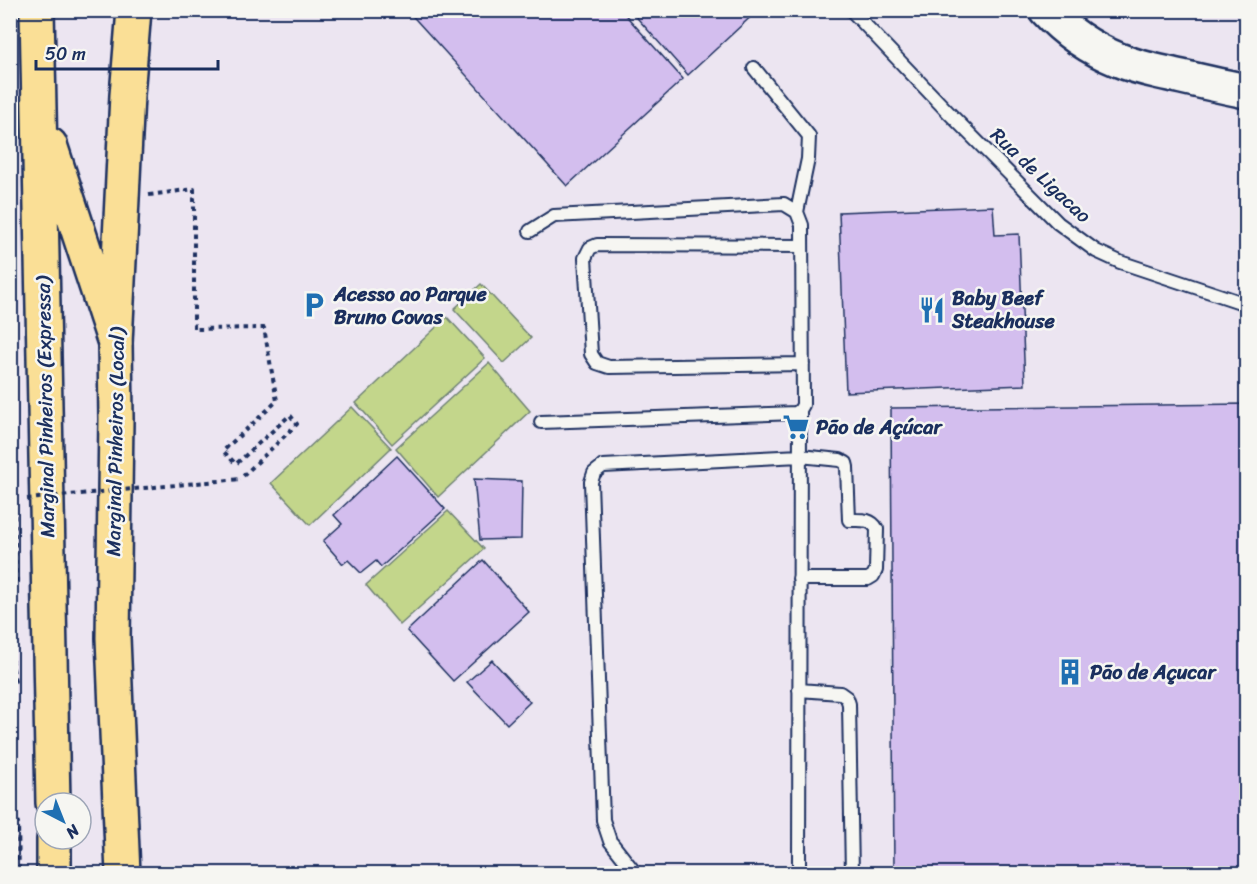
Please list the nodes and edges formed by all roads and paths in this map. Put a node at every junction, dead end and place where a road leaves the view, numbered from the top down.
1 (37, 10) edge
2 (134, 10) edge
3 (851, 10) edge
4 (1046, 10) edge
5 (754, 68) dead end
6 (1246, 92) edge
7 (39, 112) junction
8 (147, 195) dead end
9 (797, 212) junction
10 (530, 231) dead end
11 (802, 246) junction
12 (1246, 304) edge
13 (115, 343) junction
14 (803, 364) junction
15 (800, 411) junction
16 (541, 422) dead end
17 (800, 456) junction
18 (27, 499) dead end
19 (800, 579) junction
20 (10, 650) edge
21 (10, 682) edge
22 (799, 690) junction
23 (53, 791) edge
24 (10, 804) edge
25 (54, 851) edge
26 (19, 873) edge
27 (54, 873) edge
28 (123, 873) edge
29 (636, 873) edge
30 (799, 873) edge
31 (852, 873) edge

1 - 7 main road, Marginal Pinheiros (Expressa)
2 - 13 main road, Marginal Pinheiros (Local)
3 - 12 lane, Rua de Ligacao
4 - 6 street
5 - 9 lane
7 - 13 main road
7 - 23 main road, Marginal Pinheiros (Expressa)
8 - 18 path, bridge
9 - 10 lane
9 - 11 lane
11 - 14 lane
11 - 14 lane
13 - 28 main road, Marginal Pinheiros (Local)
14 - 15 lane
15 - 16 lane
15 - 17 lane
17 - 19 lane
17 - 19 lane
17 - 29 lane
19 - 22 lane
20 - 21 path
22 - 30 lane
22 - 31 lane
24 - 26 path
25 - 27 main road

